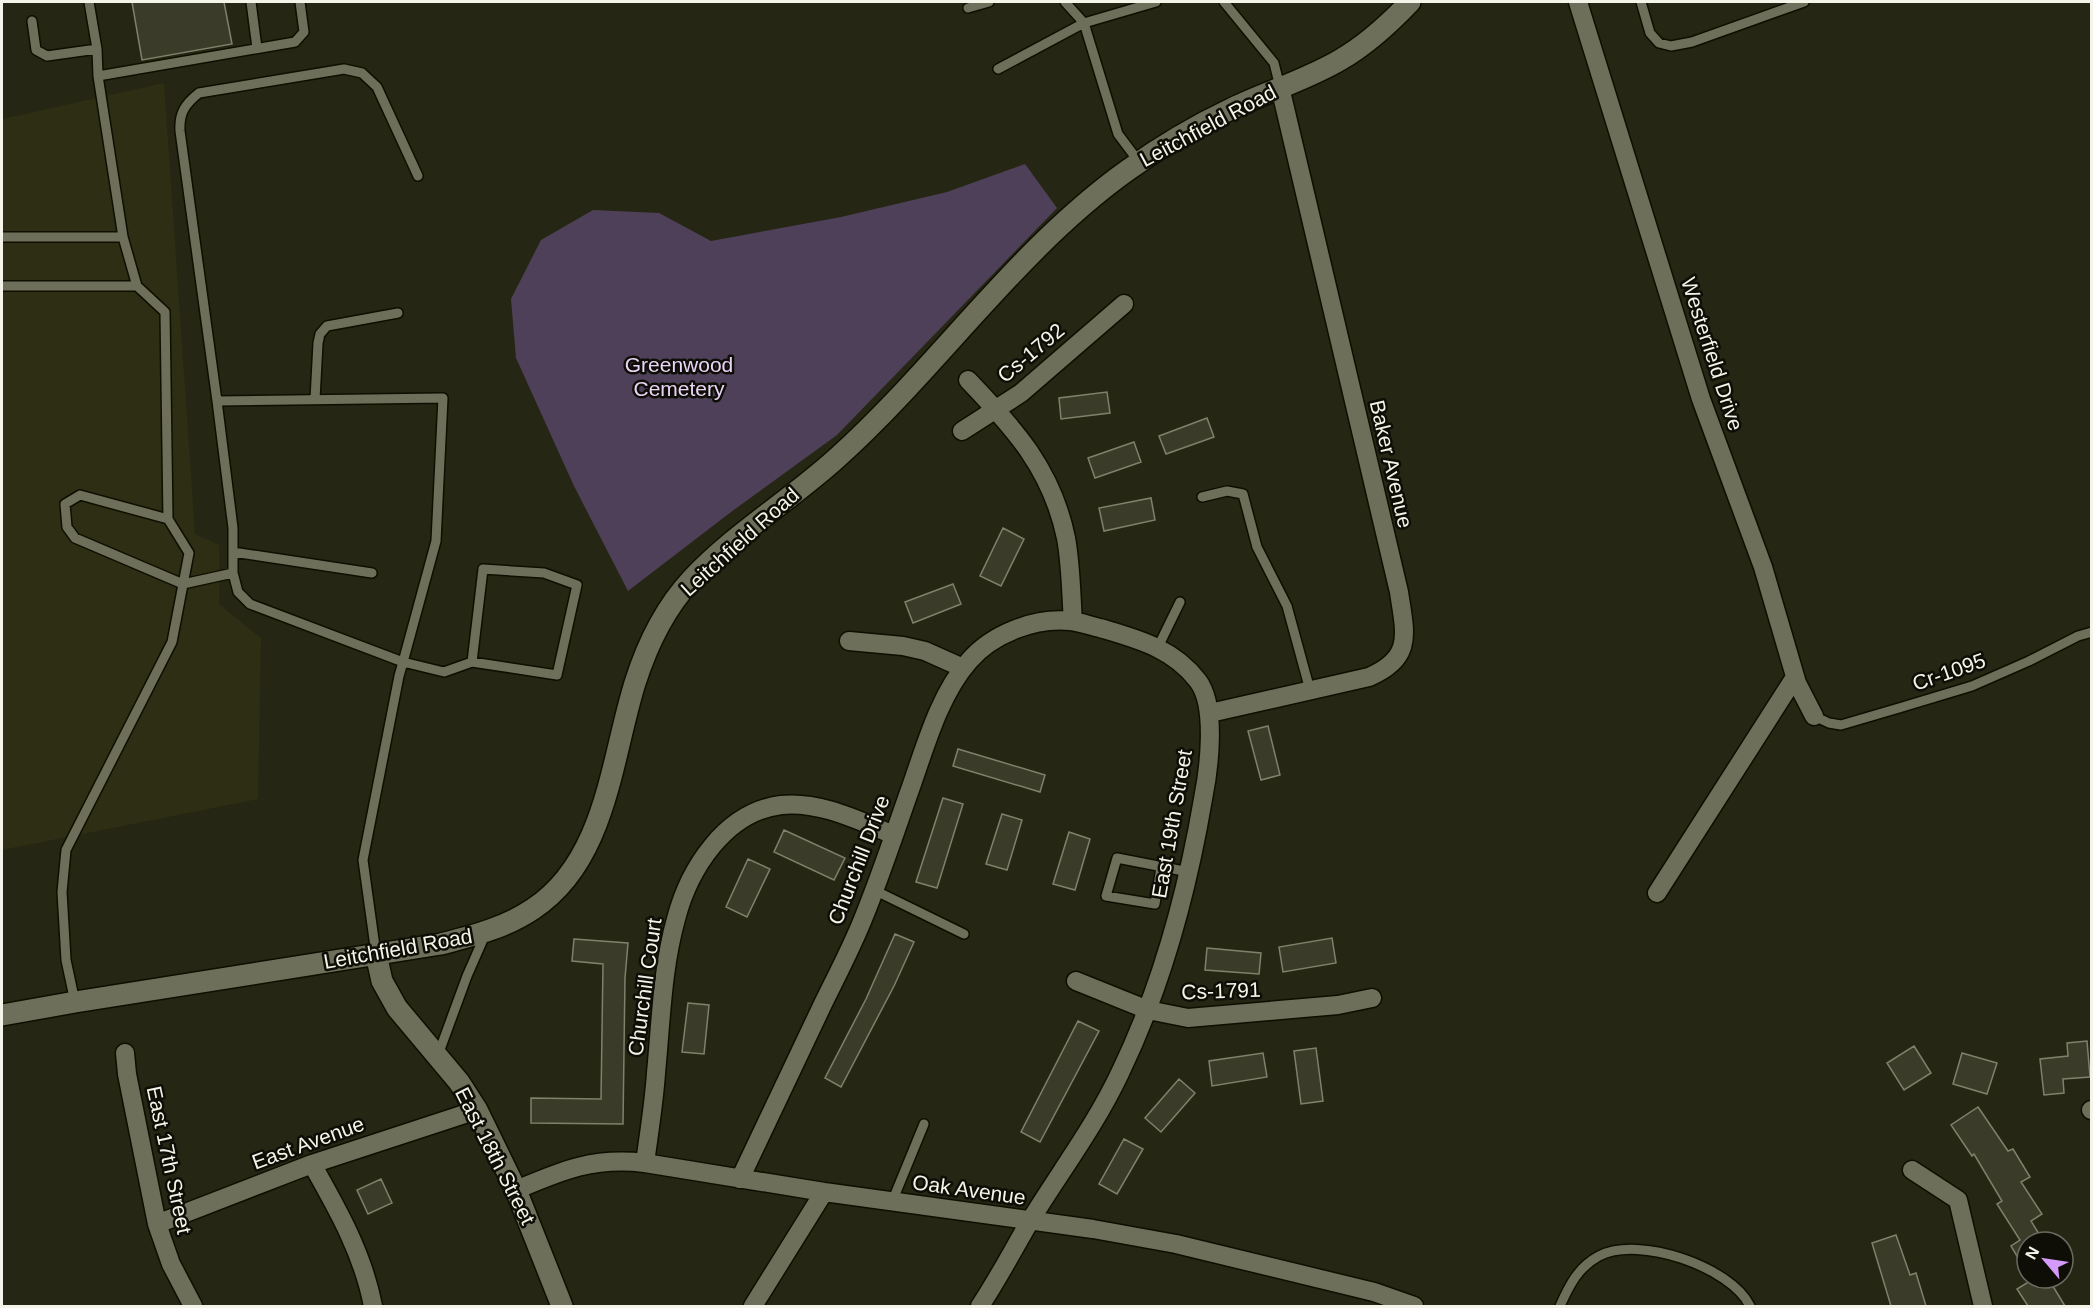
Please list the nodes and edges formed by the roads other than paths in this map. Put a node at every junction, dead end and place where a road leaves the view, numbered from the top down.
1 (90, 2) edge
2 (251, 2) edge
3 (300, 2) edge
4 (989, 2) edge
5 (1065, 2) edge
6 (1156, 2) edge
7 (1224, 2) edge
8 (1410, 2) edge
9 (1578, 2) edge
10 (1641, 2) edge
11 (1804, 2) edge
12 (968, 8) dead end
13 (32, 21) dead end
14 (1084, 23) junction
15 (257, 48) junction
16 (98, 49) junction
17 (998, 69) dead end
18 (98, 76) junction
19 (1280, 87) junction
20 (1139, 162) junction
21 (417, 176) dead end
22 (2, 237) edge
23 (123, 237) junction
24 (2, 286) edge
25 (137, 286) junction
26 (1124, 304) dead end
27 (398, 313) dead end
28 (968, 380) dead end
29 (315, 399) junction
30 (217, 401) junction
31 (997, 410) junction
32 (962, 431) dead end
33 (1202, 497) dead end
34 (168, 519) junction
35 (233, 552) junction
36 (233, 573) junction
37 (372, 573) dead end
38 (183, 584) junction
39 (1180, 602) dead end
40 (1073, 621) junction
41 (2091, 632) edge
42 (849, 640) dead end
43 (1158, 647) junction
44 (403, 662) junction
45 (472, 662) junction
46 (963, 668) junction
47 (1795, 677) junction
48 (1310, 690) junction
49 (1210, 713) junction
50 (1814, 716) joint
51 (894, 835) junction
52 (1161, 867) junction
53 (1189, 872) junction
54 (874, 890) junction
55 (1657, 893) dead end
56 (487, 932) junction
57 (964, 934) dead end
58 (376, 954) junction
59 (1076, 981) dead end
60 (1372, 998) dead end
61 (75, 1002) junction
62 (1148, 1010) junction
63 (2, 1015) edge
64 (125, 1053) dead end
65 (438, 1055) junction
66 (477, 1110) junction
67 (924, 1124) dead end
68 (645, 1163) junction
69 (312, 1164) junction
70 (1912, 1170) dead end
71 (740, 1179) junction
72 (516, 1190) junction
73 (824, 1192) junction
74 (892, 1202) junction
75 (1030, 1221) junction
76 (157, 1224) junction
77 (193, 1306) edge
78 (373, 1306) edge
79 (562, 1306) edge
80 (753, 1306) edge
81 (980, 1306) edge
82 (1414, 1306) edge
83 (1560, 1306) edge
84 (1750, 1306) edge
85 (1983, 1306) edge

1 - 16 lane
2 - 15 lane
3 - 15 lane
4 - 12 lane
5 - 14 lane
6 - 14 lane
7 - 19 lane
8 - 19 street, Leitchfield Road
9 - 47 street, Westerfield Drive
10 - 11 lane
13 - 16 lane
14 - 17 lane
14 - 20 lane
15 - 18 lane
16 - 18 lane
18 - 23 lane
19 - 20 street, Leitchfield Road
19 - 48 street, Baker Avenue
20 - 56 street, Leitchfield Road
21 - 30 lane
22 - 23 lane
23 - 25 lane
24 - 25 lane
25 - 34 lane
26 - 31 street, Cs-1792
27 - 29 lane
28 - 31 street
29 - 30 lane
29 - 44 lane
30 - 35 lane
31 - 32 street, Cs-1792
31 - 40 street
33 - 48 lane
34 - 38 lane
34 - 38 lane
35 - 36 lane
35 - 37 lane
36 - 38 lane
36 - 44 lane
38 - 61 lane
39 - 43 lane
40 - 43 street, East 19th Street
40 - 46 street, Churchill Drive
41 - 50 lane, Cr-1095
42 - 46 street
43 - 49 street, East 19th Street
44 - 45 lane
44 - 58 lane
45 - 45 lane
46 - 51 street, Churchill Drive
47 - 50 street, Westerfield Drive
47 - 55 street
48 - 49 street, Baker Avenue
49 - 53 street, East 19th Street
51 - 54 street, Churchill Drive
51 - 68 street, Churchill Court
52 - 52 lane
52 - 53 lane
53 - 62 street, East 19th Street
54 - 57 lane
54 - 71 street, Churchill Drive
56 - 58 street, Leitchfield Road
56 - 65 lane
58 - 61 street, Leitchfield Road
58 - 65 street, East 18th Street
59 - 62 street, Cs-1791
60 - 62 street, Cs-1791
61 - 63 street, Leitchfield Road
62 - 75 street, East 19th Street
64 - 76 street, East 17th Street
65 - 66 street, East 18th Street
66 - 69 street, East Avenue
66 - 72 street, East 18th Street
67 - 74 lane
68 - 71 street, Oak Avenue
68 - 72 street, Oak Avenue
69 - 76 street, East Avenue
69 - 78 street
70 - 85 street
71 - 73 street, Oak Avenue
72 - 79 street, East 18th Street
73 - 74 street, Oak Avenue
73 - 80 street
74 - 75 street, Oak Avenue
75 - 81 street, East 19th Street
75 - 82 street, Oak Avenue
76 - 77 street, East 17th Street
83 - 84 lane

